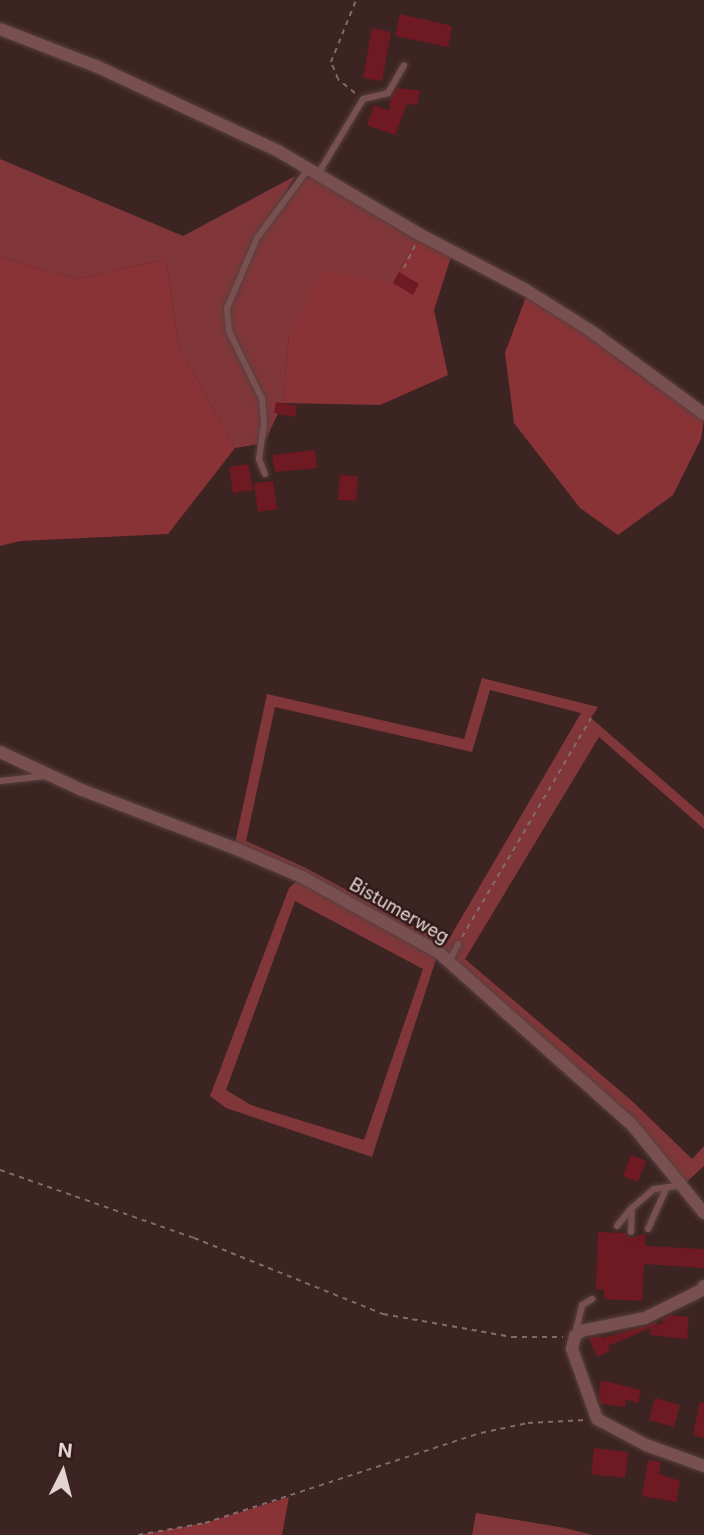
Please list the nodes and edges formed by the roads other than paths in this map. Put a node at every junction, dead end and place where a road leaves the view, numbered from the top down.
1 (0, 29) edge
2 (404, 65) dead end
3 (313, 172) junction
4 (704, 414) edge
5 (265, 474) dead end
6 (0, 752) edge
7 (51, 775) junction
8 (1, 785) edge
9 (458, 944) road end
10 (450, 960) junction
11 (682, 1186) junction
12 (667, 1187) junction
13 (632, 1208) junction
14 (704, 1213) edge
15 (617, 1226) dead end
16 (648, 1228) dead end
17 (631, 1232) dead end
18 (704, 1286) edge
19 (592, 1299) dead end
20 (575, 1336) junction
21 (704, 1466) edge

1 - 3 street
2 - 3 lane
3 - 4 street
3 - 5 lane
6 - 7 street, Bistumerweg
7 - 8 lane
7 - 10 street, Bistumerweg
9 - 10 lane
10 - 11 street, Bistumerweg
11 - 12 lane
11 - 14 street, Bistumerweg
12 - 13 lane
12 - 16 lane
13 - 15 lane
13 - 17 lane
18 - 20 street
19 - 20 lane
20 - 21 street

